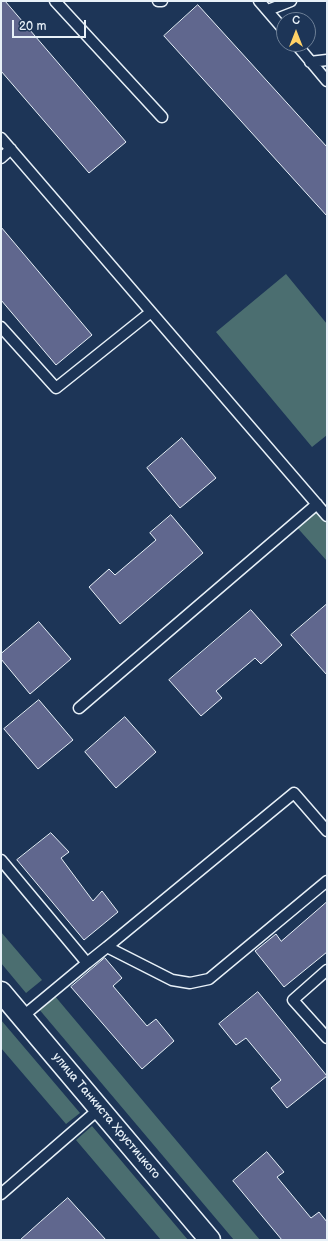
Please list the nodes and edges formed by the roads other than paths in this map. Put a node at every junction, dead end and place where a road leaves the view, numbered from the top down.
1 (55, 1) edge
2 (158, 1) edge
3 (162, 1) edge
4 (259, 1) edge
5 (291, 1) edge
6 (268, 10) junction
7 (276, 20) edge
8 (302, 52) edge
9 (327, 60) edge
10 (310, 62) junction
11 (327, 81) edge
12 (162, 117) dead end
13 (1, 138) edge
14 (11, 149) junction
15 (1, 158) edge
16 (151, 312) junction
17 (1, 327) edge
18 (317, 504) junction
19 (327, 516) edge
20 (79, 708) dead end
21 (327, 831) edge
22 (1, 860) edge
23 (327, 881) edge
24 (107, 947) junction
25 (87, 963) junction
26 (327, 970) edge
27 (1, 992) edge
28 (22, 1017) junction
29 (327, 1037) edge
30 (99, 1109) junction
31 (1, 1194) edge
32 (210, 1240) edge

1 - 12 lane
2 - 3 lane
4 - 6 lane
5 - 6 lane
6 - 7 lane
8 - 10 lane
9 - 10 lane
10 - 11 lane
13 - 14 lane
14 - 15 lane
14 - 16 lane
16 - 17 lane
16 - 18 lane
18 - 19 lane
18 - 20 lane
21 - 24 lane
22 - 25 lane
23 - 24 lane
24 - 25 lane
25 - 28 lane
26 - 29 lane
27 - 28 street, улица Танкиста Хрустицкого
28 - 30 street, улица Танкиста Хрустицкого
30 - 31 lane
30 - 32 street, улица Танкиста Хрустицкого

